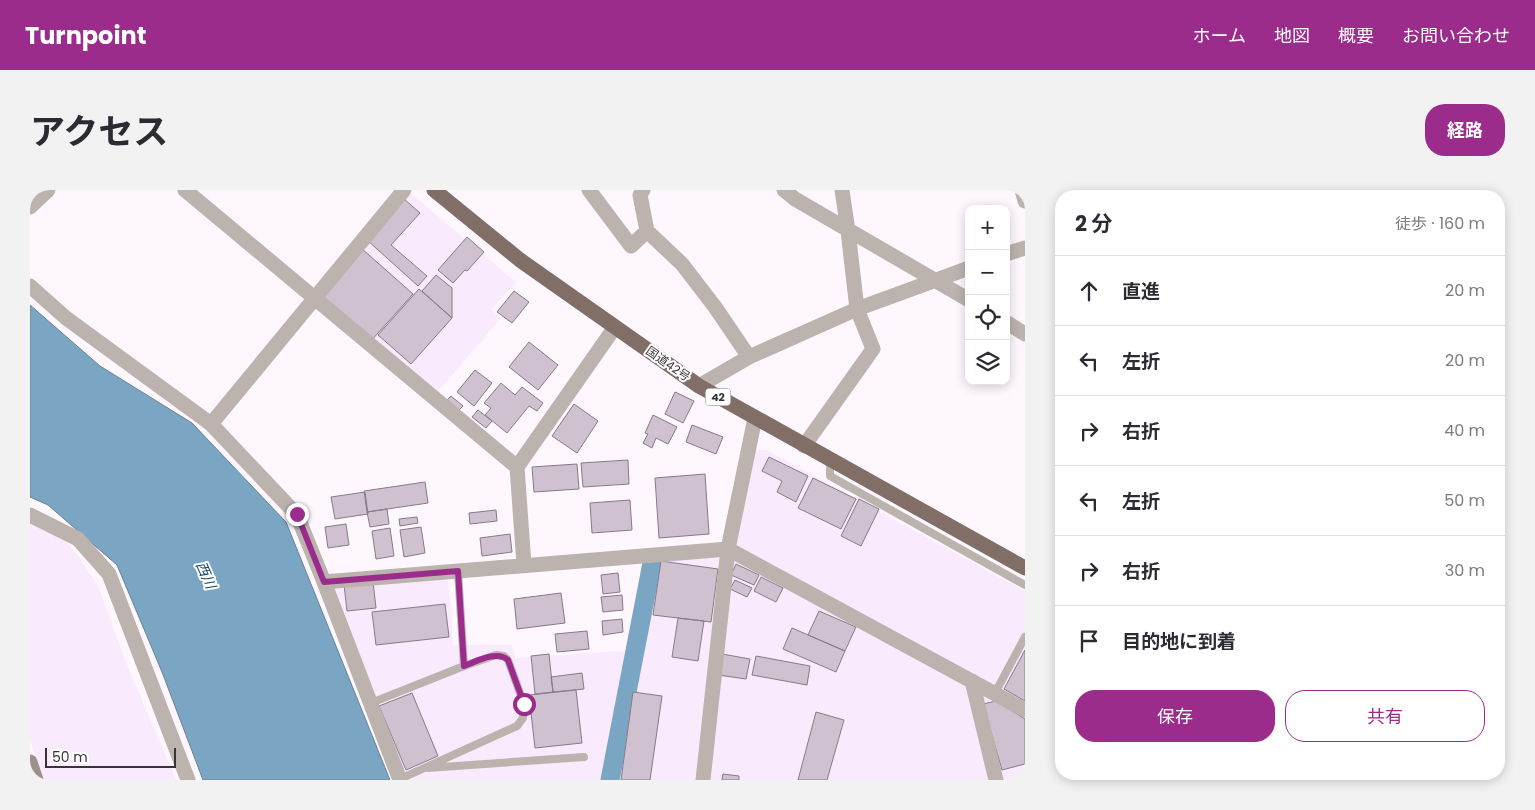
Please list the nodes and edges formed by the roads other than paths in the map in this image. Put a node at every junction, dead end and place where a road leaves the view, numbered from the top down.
1 (48, 190) edge
2 (185, 190) edge
3 (404, 190) edge
4 (434, 190) edge
5 (589, 190) edge
6 (643, 190) edge
7 (784, 190) edge
8 (842, 190) edge
9 (1022, 190) edge
10 (1025, 201) edge
11 (30, 207) edge
12 (848, 230) junction
13 (647, 232) junction
14 (1025, 248) edge
15 (1010, 253) edge
16 (965, 269) edge
17 (936, 280) junction
18 (30, 286) edge
19 (314, 297) junction
20 (965, 298) edge
21 (857, 309) junction
22 (1010, 325) edge
23 (615, 327) junction
24 (1025, 334) edge
25 (749, 357) junction
26 (699, 386) junction
27 (755, 418) junction
28 (210, 424) junction
29 (804, 446) junction
30 (830, 461) junction
31 (517, 467) junction
32 (30, 516) edge
33 (728, 549) junction
34 (524, 565) junction
35 (1025, 568) edge
36 (458, 571) junction
37 (324, 582) junction
38 (1025, 585) edge
39 (1025, 637) edge
40 (464, 666) junction
41 (972, 681) junction
42 (995, 693) junction
43 (370, 703) junction
44 (1025, 710) edge
45 (584, 757) dead end
46 (30, 762) edge
47 (421, 769) junction
48 (400, 779) edge
49 (36, 780) edge
50 (188, 780) edge
51 (703, 780) edge
52 (996, 780) edge

1 - 11 street
2 - 19 street
3 - 19 street
4 - 23 highway, 国道42号 / 42
5 - 13 street
6 - 13 street
7 - 12 street
8 - 12 street
9 - 10 street
12 - 17 street
12 - 21 street
13 - 25 street
14 - 15 street
16 - 17 street
17 - 20 street
17 - 21 street
18 - 28 street
19 - 28 street
19 - 31 street
21 - 25 street
21 - 29 street
22 - 24 street
23 - 26 highway, 国道42号 / 42
23 - 31 street
25 - 26 street
26 - 27 highway, 国道42号 / 42
27 - 29 highway, 国道42号 / 42
27 - 33 street
28 - 37 street
29 - 30 highway, 国道42号 / 42
30 - 35 highway, 国道42号 / 42
30 - 38 lane
31 - 34 street
32 - 50 street
33 - 34 street
33 - 41 street
33 - 51 street
34 - 36 street
36 - 37 street
36 - 40 lane
37 - 43 street
39 - 42 lane
40 - 43 lane
40 - 47 lane
41 - 42 street
41 - 52 street
42 - 44 street
43 - 48 street
45 - 47 lane
46 - 49 main road
47 - 48 lane

